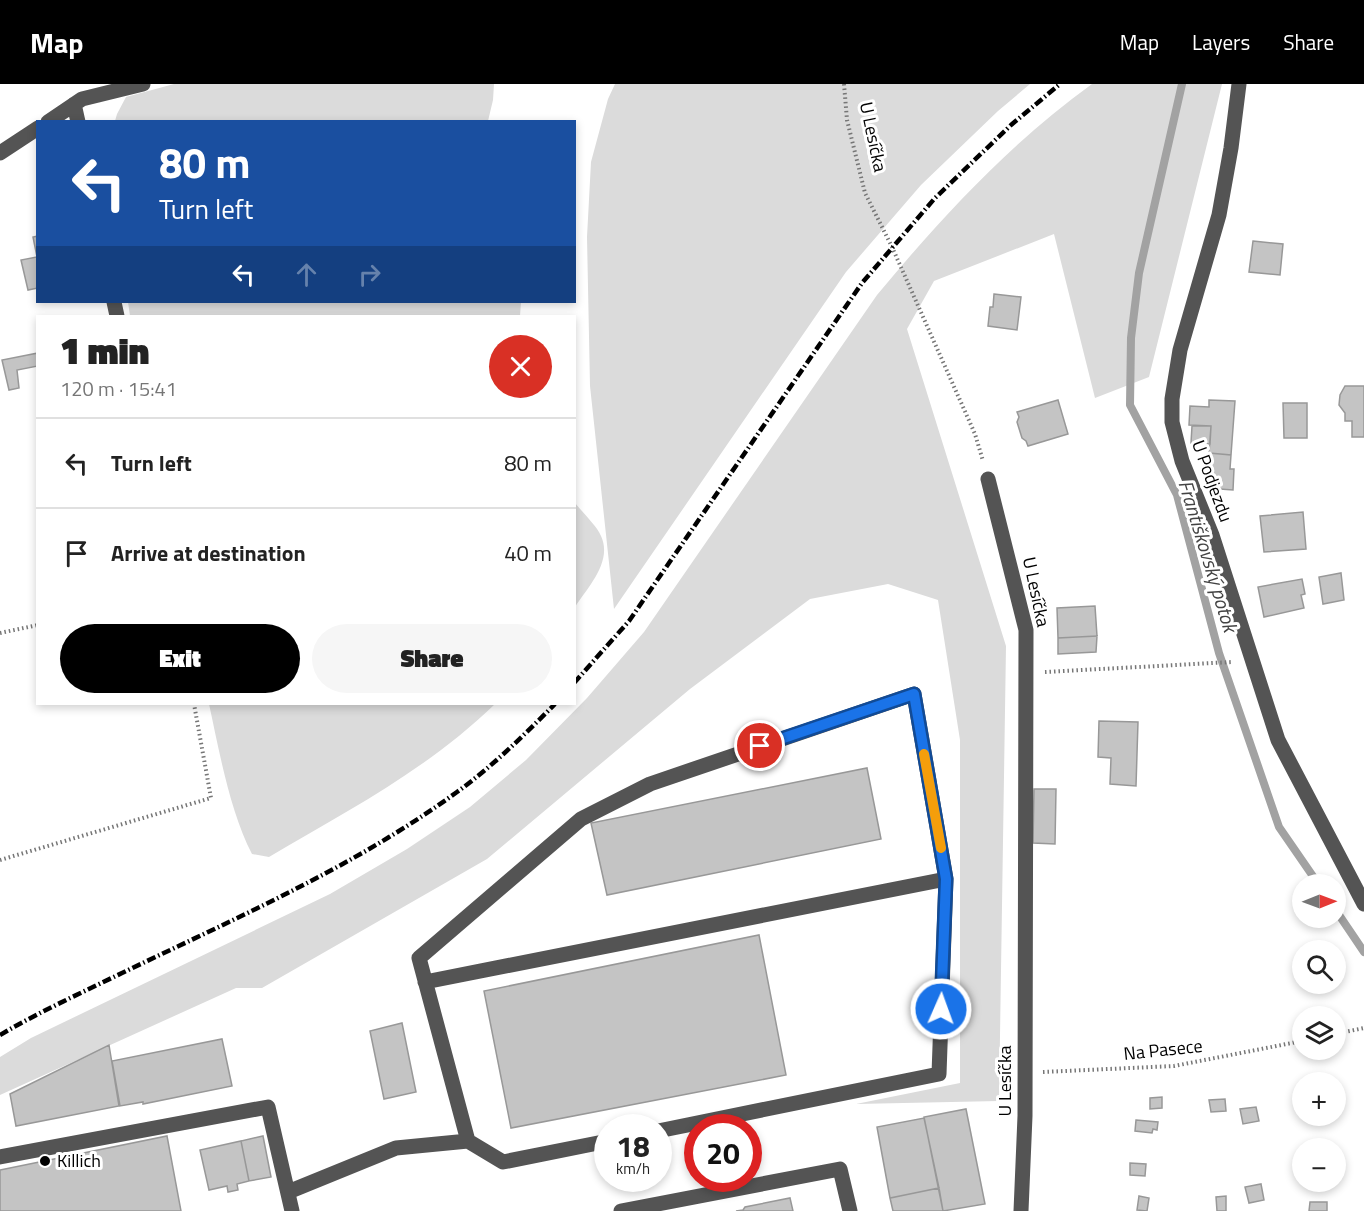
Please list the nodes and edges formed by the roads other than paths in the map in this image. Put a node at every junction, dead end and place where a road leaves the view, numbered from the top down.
1 (143, 84) edge
2 (1239, 84) edge
3 (74, 104) junction
4 (51, 120) edge
5 (78, 120) edge
6 (36, 129) edge
7 (0, 153) edge
8 (988, 479) road end
9 (946, 879) junction
10 (1364, 904) edge
11 (425, 982) junction
12 (672, 1128) edge
13 (468, 1141) junction
14 (594, 1144) edge
15 (0, 1157) edge
16 (288, 1192) junction
17 (292, 1211) edge
18 (621, 1211) edge
19 (850, 1211) edge
20 (1021, 1211) edge

1 - 3 street
2 - 10 street, U Podjezdu
3 - 4 street
3 - 5 street
6 - 7 street
8 - 20 street, U Lesíčka
9 - 11 street
9 - 11 street
9 - 12 street
11 - 13 street
13 - 14 street
13 - 16 street
15 - 16 street
16 - 17 street
18 - 19 street

